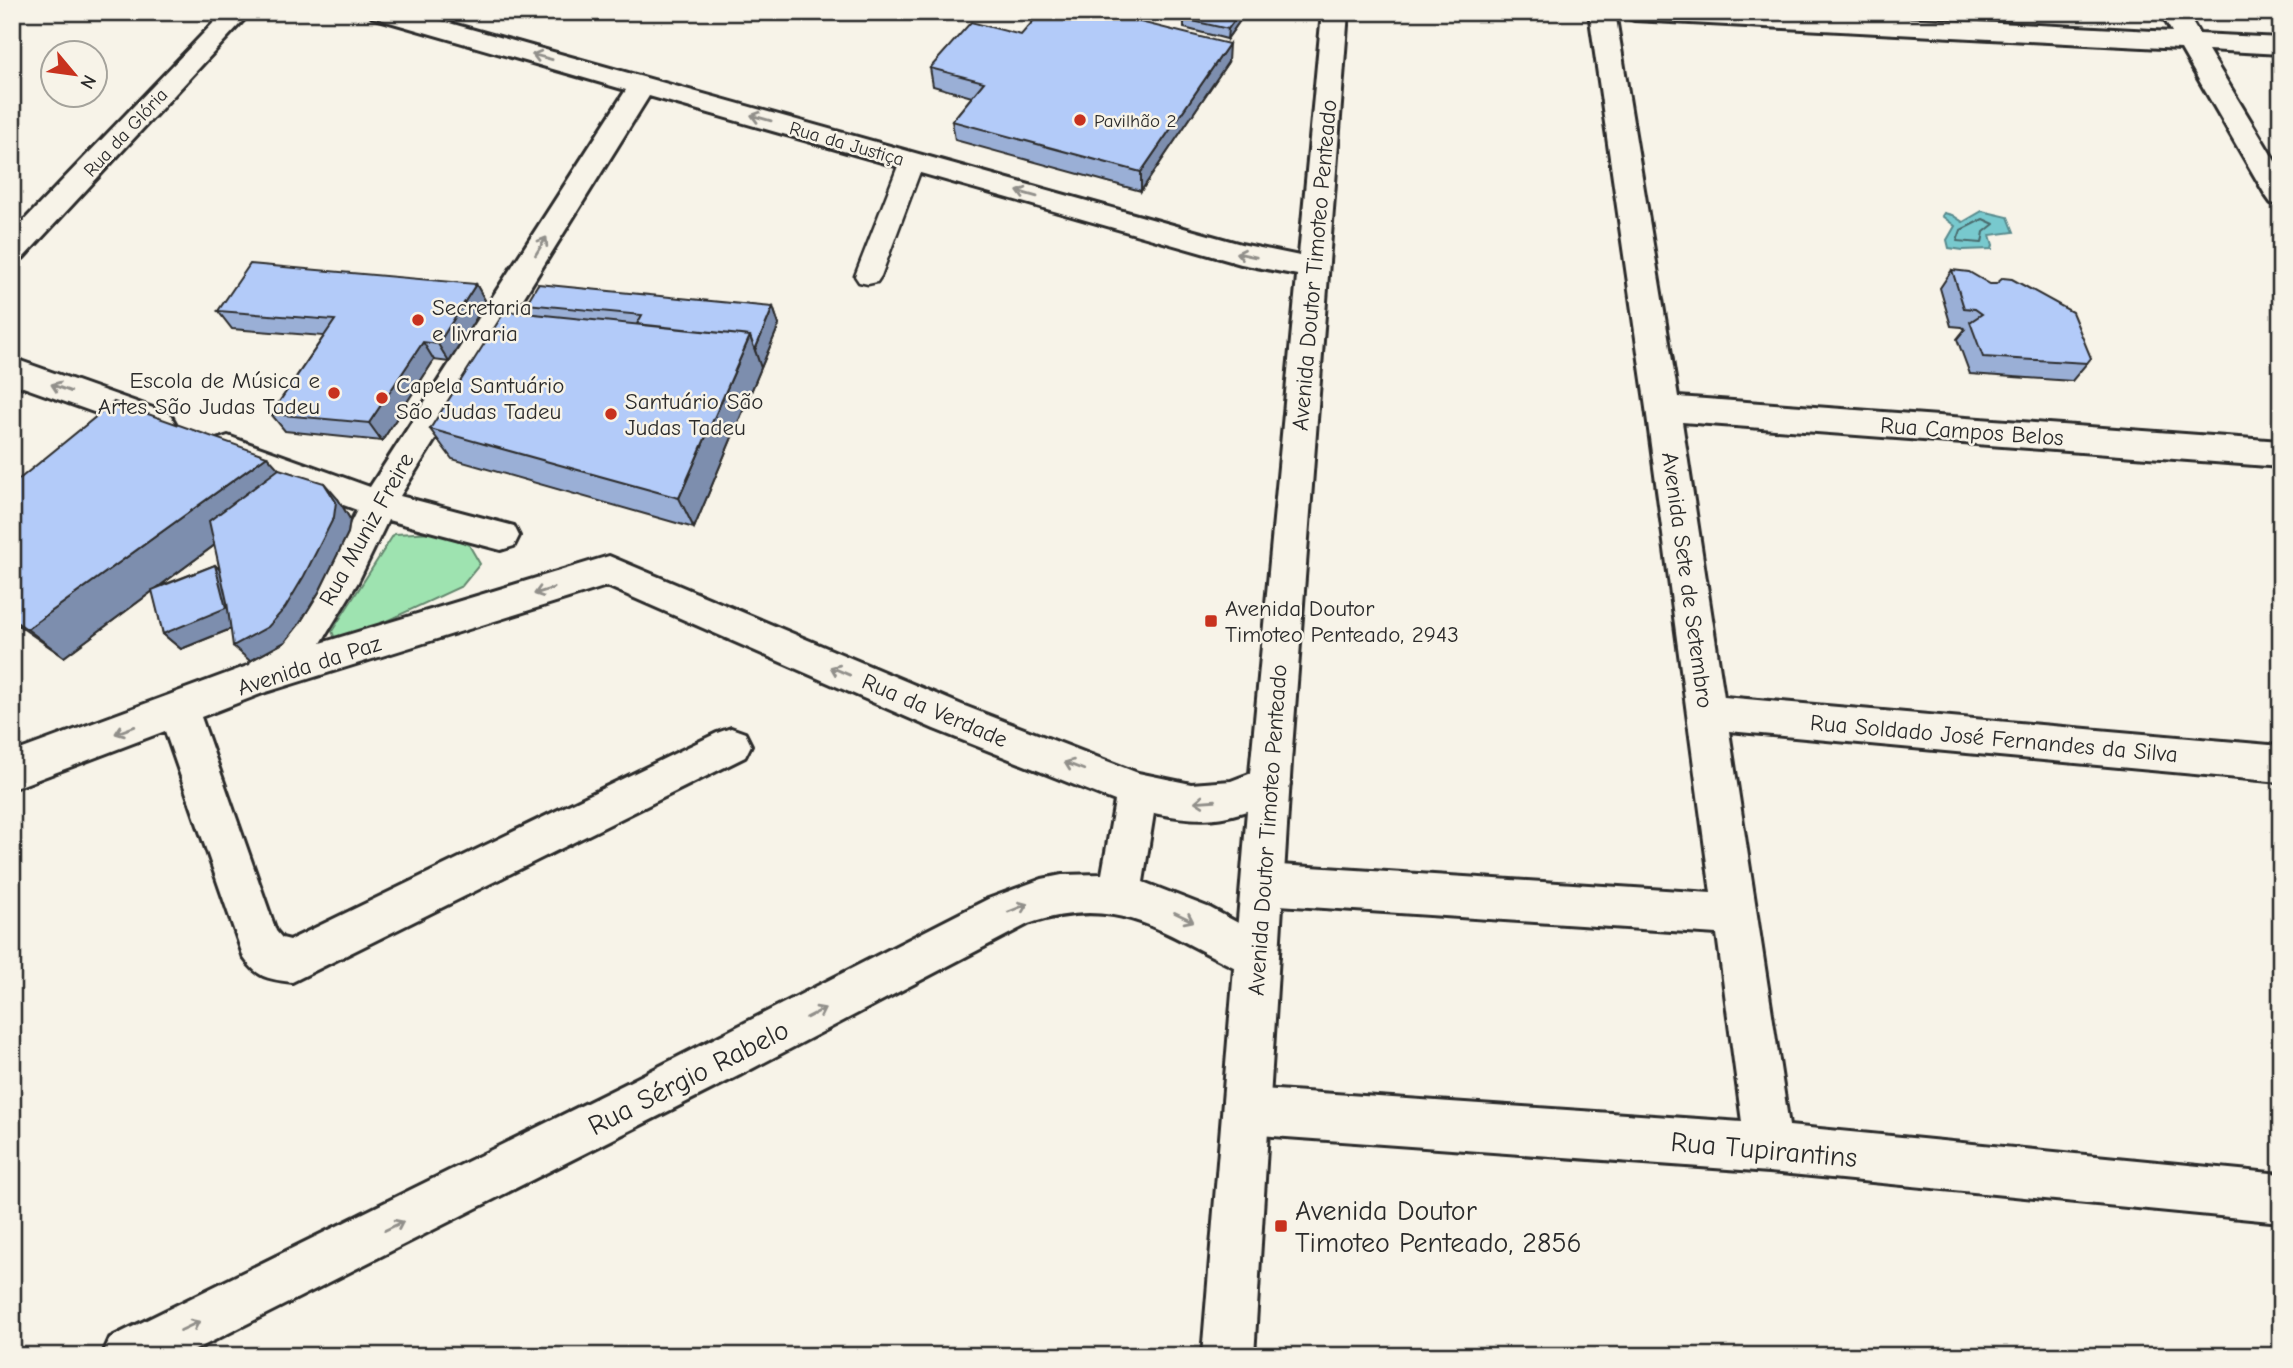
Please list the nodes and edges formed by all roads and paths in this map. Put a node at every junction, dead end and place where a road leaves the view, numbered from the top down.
1 (238, 12) edge
2 (381, 12) edge
3 (1335, 12) edge
4 (1602, 12) edge
5 (1633, 12) edge
6 (2173, 12) edge
7 (2191, 41) junction
8 (2281, 46) edge
9 (643, 85) junction
10 (912, 161) junction
11 (2281, 197) edge
12 (12, 251) edge
13 (1313, 268) junction
14 (868, 276) dead end
15 (12, 370) edge
16 (1663, 408) junction
17 (2281, 454) edge
18 (378, 504) junction
19 (501, 536) dead end
20 (610, 571) joint
21 (257, 680) junction
22 (180, 710) junction
23 (1707, 712) junction
24 (731, 745) dead end
25 (2281, 764) edge
26 (12, 771) edge
27 (1270, 783) junction
28 (1137, 791) junction
29 (1264, 884) junction
30 (1119, 896) junction
31 (1735, 915) junction
32 (1257, 956) junction
33 (1246, 1111) junction
34 (1769, 1148) junction
35 (2281, 1198) edge
36 (128, 1356) edge
37 (1228, 1356) edge

1 - 12 street, Rua da Glória
9 -> 2 street, Rua da Justiça
3 - 13 street, Avenida Doutor Timoteo Penteado
4 - 16 street, Avenida Sete de Setembro
5 - 7 street
6 - 7 street
7 - 8 street
7 - 11 street
10 -> 9 street, Rua da Justiça
18 -> 9 street, Rua Muniz Freire
13 -> 10 street, Rua da Justiça
10 - 14 lane
13 - 27 street, Avenida Doutor Timoteo Penteado
18 -> 15 street
16 - 17 street, Rua Campos Belos
16 - 23 street, Avenida Sete de Setembro
18 - 19 street
18 - 21 street, Rua Muniz Freire
20 -> 21 street, Avenida da Paz
28 -> 20 street, Rua da Verdade
21 - 22 street, Avenida da Paz
22 - 24 street
22 -> 26 street, Avenida da Paz
23 - 25 street, Rua Soldado José Fernandes da Silva
23 - 31 street, Avenida Sete de Setembro
27 -> 28 street, Rua da Verdade
27 - 29 street, Avenida Doutor Timoteo Penteado
28 - 30 street
29 - 31 street
29 - 32 street, Avenida Doutor Timoteo Penteado
30 -> 32 street, Rua Sérgio Rabelo
36 -> 30 street, Rua Sérgio Rabelo
31 - 34 street, Avenida Sete de Setembro
32 - 33 street, Avenida Doutor Timoteo Penteado
33 - 34 street, Rua Tupirantins
33 - 37 street, Avenida Doutor Timoteo Penteado
34 - 35 street, Rua Tupirantins

